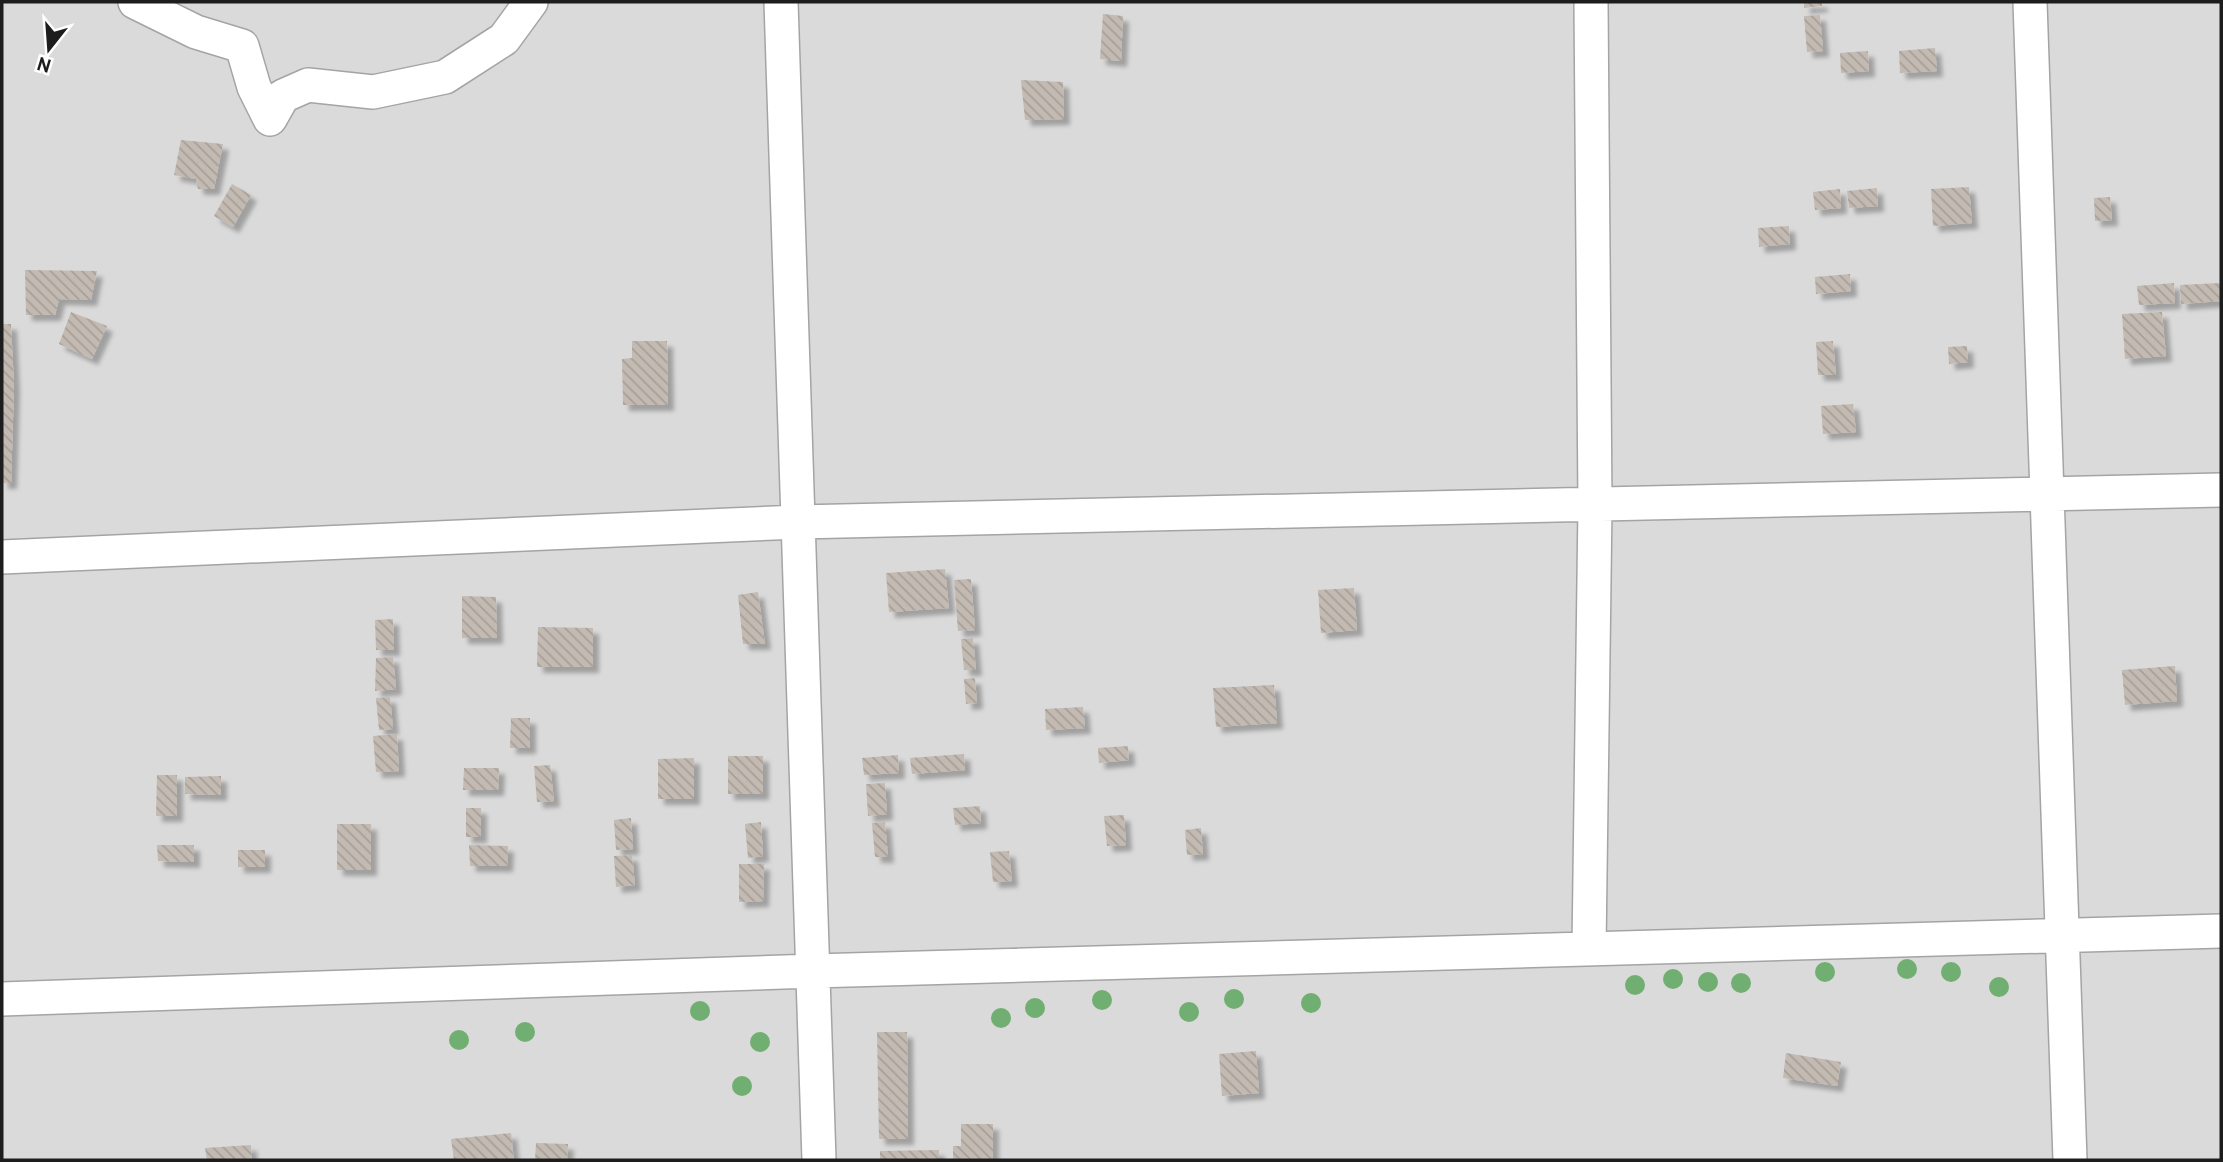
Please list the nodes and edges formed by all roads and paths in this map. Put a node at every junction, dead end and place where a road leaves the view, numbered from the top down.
1 (135, 2) edge
2 (531, 2) edge
3 (781, 2) edge
4 (1591, 2) edge
5 (2030, 2) edge
6 (2221, 490) edge
7 (2047, 496) junction
8 (1595, 506) junction
9 (798, 522) junction
10 (2, 556) edge
11 (2221, 931) edge
12 (2063, 935) junction
13 (1589, 949) junction
14 (813, 971) junction
15 (2, 999) edge
16 (819, 1160) edge
17 (2070, 1160) edge

1 - 2 street
3 - 9 street
4 - 8 street
5 - 7 street
6 - 7 street
7 - 8 street
7 - 12 street
8 - 9 street
8 - 13 street
9 - 10 street
9 - 14 street
11 - 12 street
12 - 13 street
12 - 17 street
13 - 14 street
14 - 15 street
14 - 16 street

